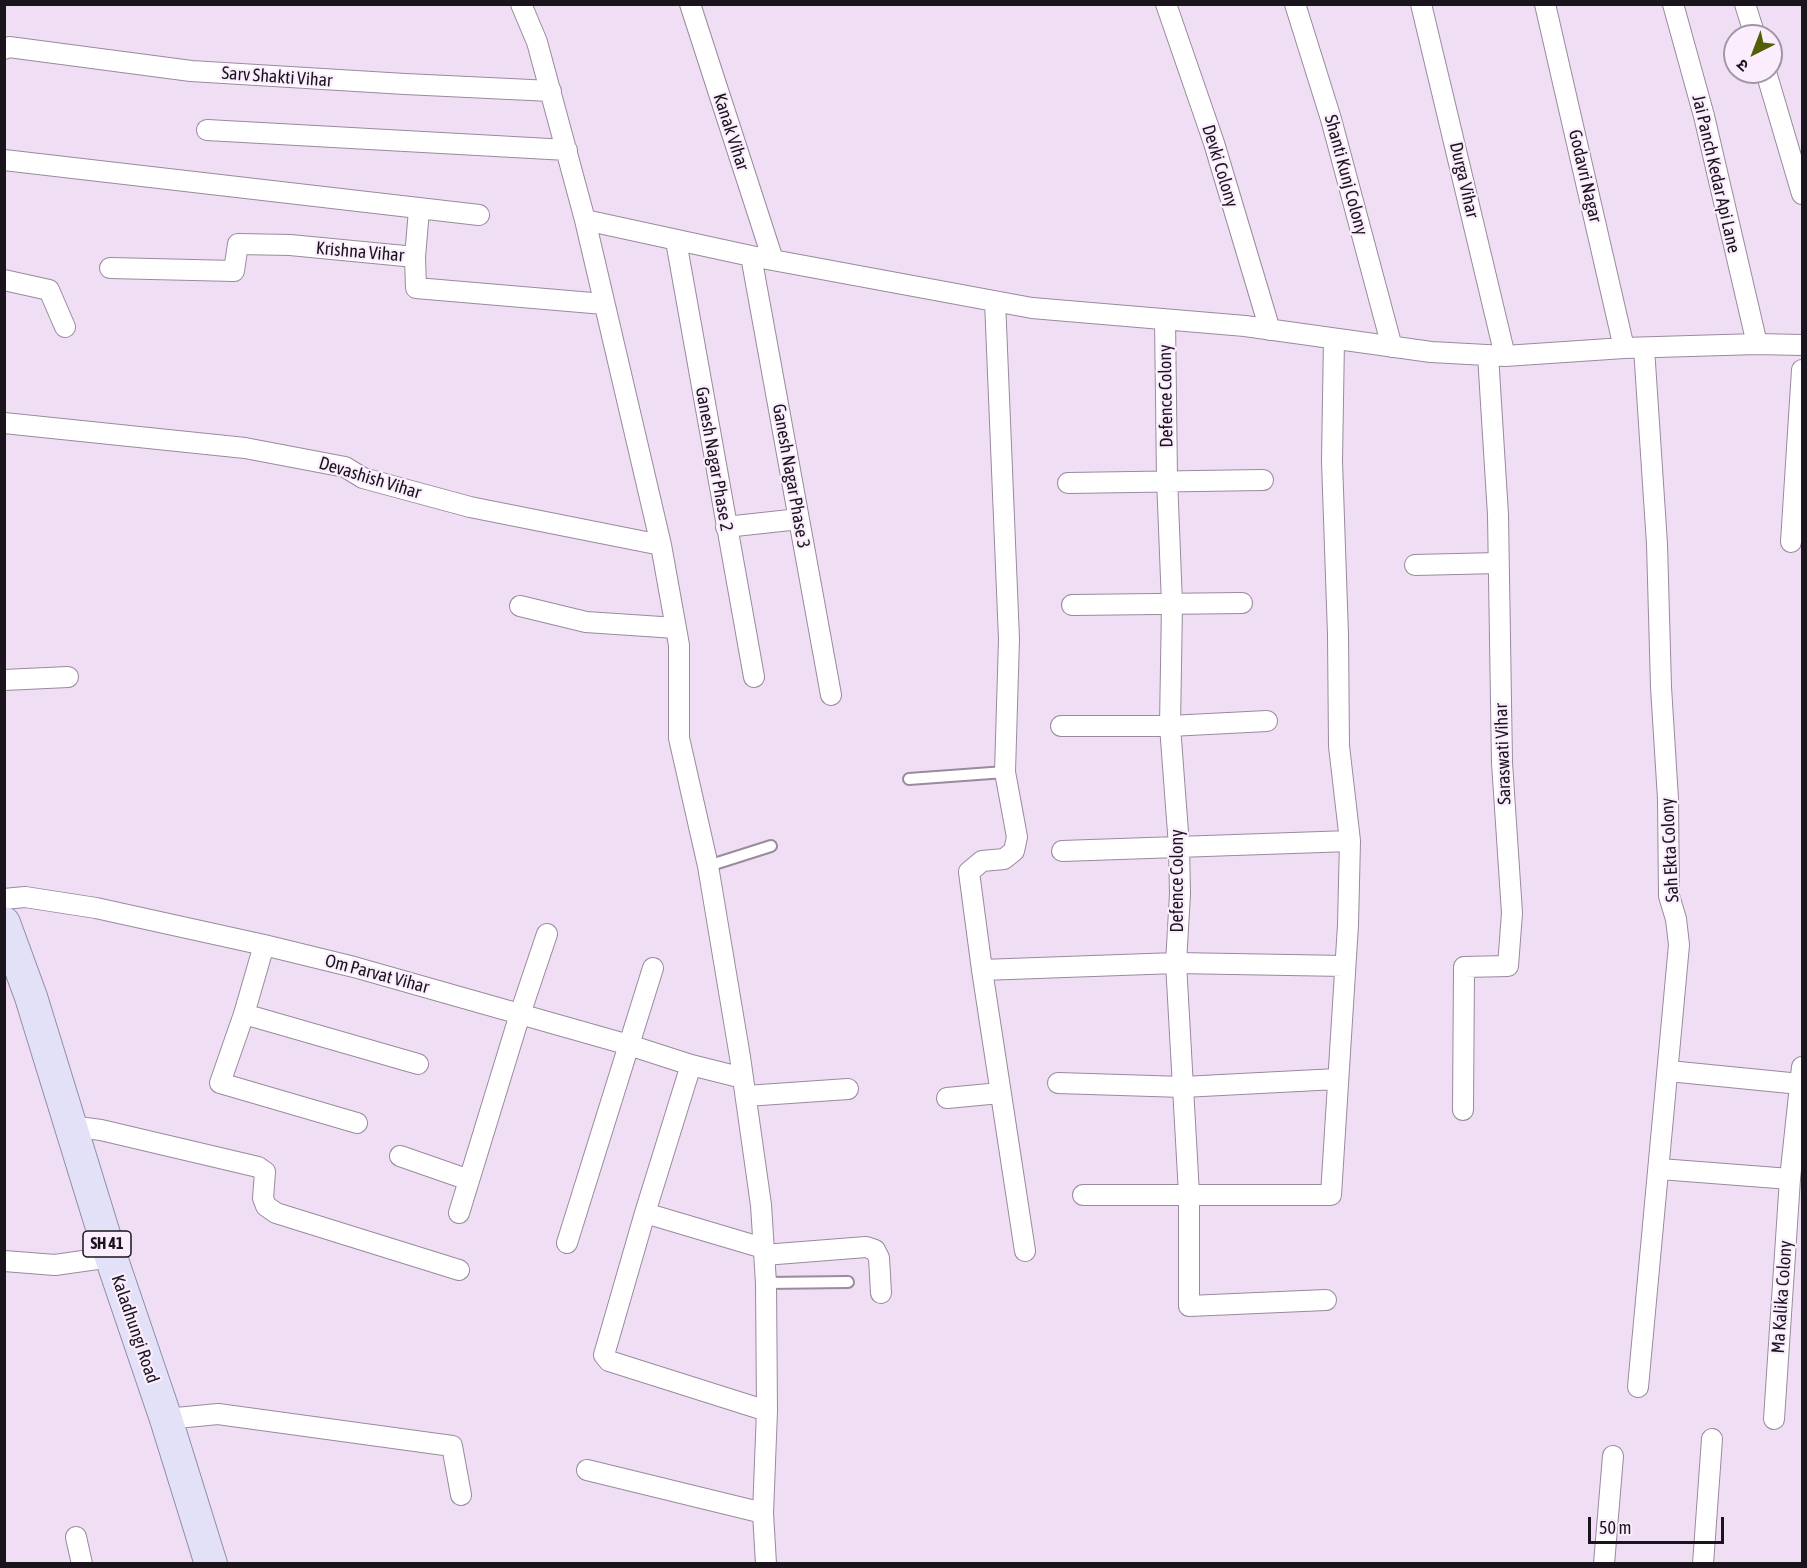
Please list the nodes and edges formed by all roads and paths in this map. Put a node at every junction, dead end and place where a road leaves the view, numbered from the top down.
1 (521, 4) edge
2 (690, 4) edge
3 (1166, 4) edge
4 (1295, 4) edge
5 (1421, 4) edge
6 (1545, 4) edge
7 (1673, 4) edge
8 (1745, 4) edge
9 (1751, 24) edge
10 (4, 50) edge
11 (1770, 84) edge
12 (551, 91) junction
13 (207, 130) dead end
14 (567, 150) junction
15 (4, 160) edge
16 (1803, 194) edge
17 (419, 210) junction
18 (479, 215) dead end
19 (585, 220) junction
20 (676, 241) junction
21 (751, 256) junction
22 (415, 257) junction
23 (773, 260) junction
24 (110, 268) dead end
25 (4, 280) edge
26 (995, 301) junction
27 (604, 304) junction
28 (1165, 319) junction
29 (65, 327) dead end
30 (1270, 330) junction
31 (1334, 339) junction
32 (1756, 344) junction
33 (1803, 345) edge
34 (1392, 347) junction
35 (1624, 348) junction
36 (1644, 348) junction
37 (1496, 356) junction
38 (1803, 370) edge
39 (4, 423) edge
40 (1263, 480) dead end
41 (1167, 482) junction
42 (1068, 483) dead end
43 (799, 519) junction
44 (726, 527) junction
45 (1791, 542) dead end
46 (661, 545) junction
47 (1498, 563) junction
48 (1415, 565) dead end
49 (1242, 603) dead end
50 (1172, 604) junction
51 (1072, 605) dead end
52 (520, 606) dead end
53 (676, 627) junction
54 (68, 677) dead end
55 (754, 677) dead end
56 (4, 680) edge
57 (831, 695) dead end
58 (1267, 721) dead end
59 (1061, 726) dead end
60 (1170, 726) junction
61 (1005, 772) junction
62 (909, 779) dead end
63 (1350, 841) junction
64 (771, 846) dead end
65 (1179, 846) junction
66 (1062, 851) dead end
67 (708, 866) junction
68 (4, 899) edge
69 (6, 931) edge
70 (547, 934) dead end
71 (264, 945) junction
72 (1176, 963) junction
73 (1345, 966) junction
74 (653, 968) dead end
75 (982, 970) junction
76 (244, 1014) junction
77 (520, 1014) junction
78 (629, 1045) junction
79 (418, 1064) dead end
80 (692, 1065) junction
81 (1669, 1071) junction
82 (1801, 1076) edge
83 (1337, 1079) junction
84 (1058, 1083) dead end
85 (745, 1087) junction
86 (1183, 1087) junction
87 (848, 1089) dead end
88 (1000, 1093) junction
89 (947, 1098) dead end
90 (1463, 1110) dead end
91 (357, 1123) dead end
92 (70, 1126) junction
93 (400, 1156) dead end
94 (1660, 1169) junction
95 (1790, 1179) junction
96 (469, 1180) junction
97 (1188, 1194) junction
98 (1083, 1195) dead end
99 (459, 1213) dead end
100 (645, 1213) junction
101 (567, 1243) dead end
102 (763, 1251) junction
103 (1025, 1251) dead end
104 (111, 1257) junction
105 (4, 1261) edge
106 (459, 1270) dead end
107 (848, 1282) dead end
108 (766, 1283) junction
109 (881, 1293) dead end
110 (1326, 1300) dead end
111 (1638, 1387) dead end
112 (766, 1411) junction
113 (166, 1419) junction
114 (1774, 1419) dead end
115 (1712, 1439) dead end
116 (1613, 1456) dead end
117 (587, 1470) dead end
118 (461, 1495) dead end
119 (764, 1513) junction
120 (76, 1537) dead end
121 (82, 1563) edge
122 (211, 1563) edge
123 (766, 1563) edge
124 (1604, 1563) edge
125 (1703, 1563) edge

1 - 12 street
2 - 23 street, Kanak Vihar
3 - 30 street, Devki Colony
4 - 34 street, Shanti Kunj Colony
5 - 37 street, Durga Vihar
6 - 35 street, Godavri Nagar
7 - 32 street, Jai Panch Kedar Api Lane
8 - 9 street
10 - 12 street, Sarv Shakti Vihar
11 - 16 street
12 - 14 street
13 - 14 street
14 - 19 street
15 - 17 street
17 - 18 street
17 - 22 street
19 - 20 street
19 - 27 street
20 - 21 street
20 - 44 street, Ganesh Nagar Phase 2
21 - 23 street
21 - 43 street, Ganesh Nagar Phase 3
22 - 24 street, Krishna Vihar
22 - 27 street, Krishna Vihar
23 - 26 street
25 - 29 street
26 - 28 street
26 - 61 street
27 - 46 street
28 - 30 street
28 - 41 street, Defence Colony
30 - 31 street
31 - 34 street
31 - 63 street
32 - 33 street
32 - 36 street
34 - 37 street
35 - 36 street
35 - 37 street
36 - 81 street, Sah Ekta Colony
37 - 47 street, Saraswati Vihar
38 - 45 street
39 - 46 street, Devashish Vihar
40 - 41 street
41 - 42 street
41 - 50 street, Defence Colony
43 - 44 street
43 - 57 street, Ganesh Nagar Phase 3
44 - 55 street, Ganesh Nagar Phase 2
46 - 53 street
47 - 48 street
47 - 90 street, Saraswati Vihar
49 - 50 street
50 - 51 street
50 - 60 street, Defence Colony
52 - 53 street
53 - 67 street
54 - 56 street
58 - 60 street
59 - 60 street
60 - 65 street, Defence Colony
61 - 62 lane
61 - 75 street
63 - 65 street
63 - 73 street
64 - 67 lane
65 - 66 street
65 - 72 street, Defence Colony
67 - 85 street
68 - 71 street, Om Parvat Vihar
69 - 92 main road, Kaladhungi Road / SH 41
70 - 77 street
71 - 76 street
71 - 77 street, Om Parvat Vihar
72 - 73 street
72 - 75 street
72 - 86 street, Defence Colony
73 - 83 street
74 - 78 street
75 - 88 street
76 - 79 street
76 - 91 street
77 - 78 street, Om Parvat Vihar
77 - 96 street
78 - 80 street, Om Parvat Vihar
78 - 101 street
80 - 85 street, Om Parvat Vihar
80 - 100 street
81 - 82 street
81 - 94 street, Sah Ekta Colony
82 - 95 street, Ma Kalika Colony
83 - 86 street
83 - 97 street
84 - 86 street
85 - 87 street, Om Parvat Vihar
85 - 102 street
86 - 97 street, Defence Colony
88 - 89 street
88 - 103 street
92 - 104 main road, Kaladhungi Road / SH 41
92 - 106 street
93 - 96 street
94 - 95 street
94 - 111 street, Sah Ekta Colony
95 - 114 street, Ma Kalika Colony
96 - 99 street
97 - 98 street
97 - 110 street, Defence Colony
100 - 102 street
100 - 112 street
102 - 108 street
102 - 109 street
104 - 105 street
104 - 113 main road, Kaladhungi Road / SH 41
107 - 108 lane
108 - 112 street
112 - 119 street
113 - 118 street
113 - 122 main road, Kaladhungi Road / SH 41
115 - 125 street
116 - 124 street
117 - 119 street
119 - 123 street
120 - 121 street

